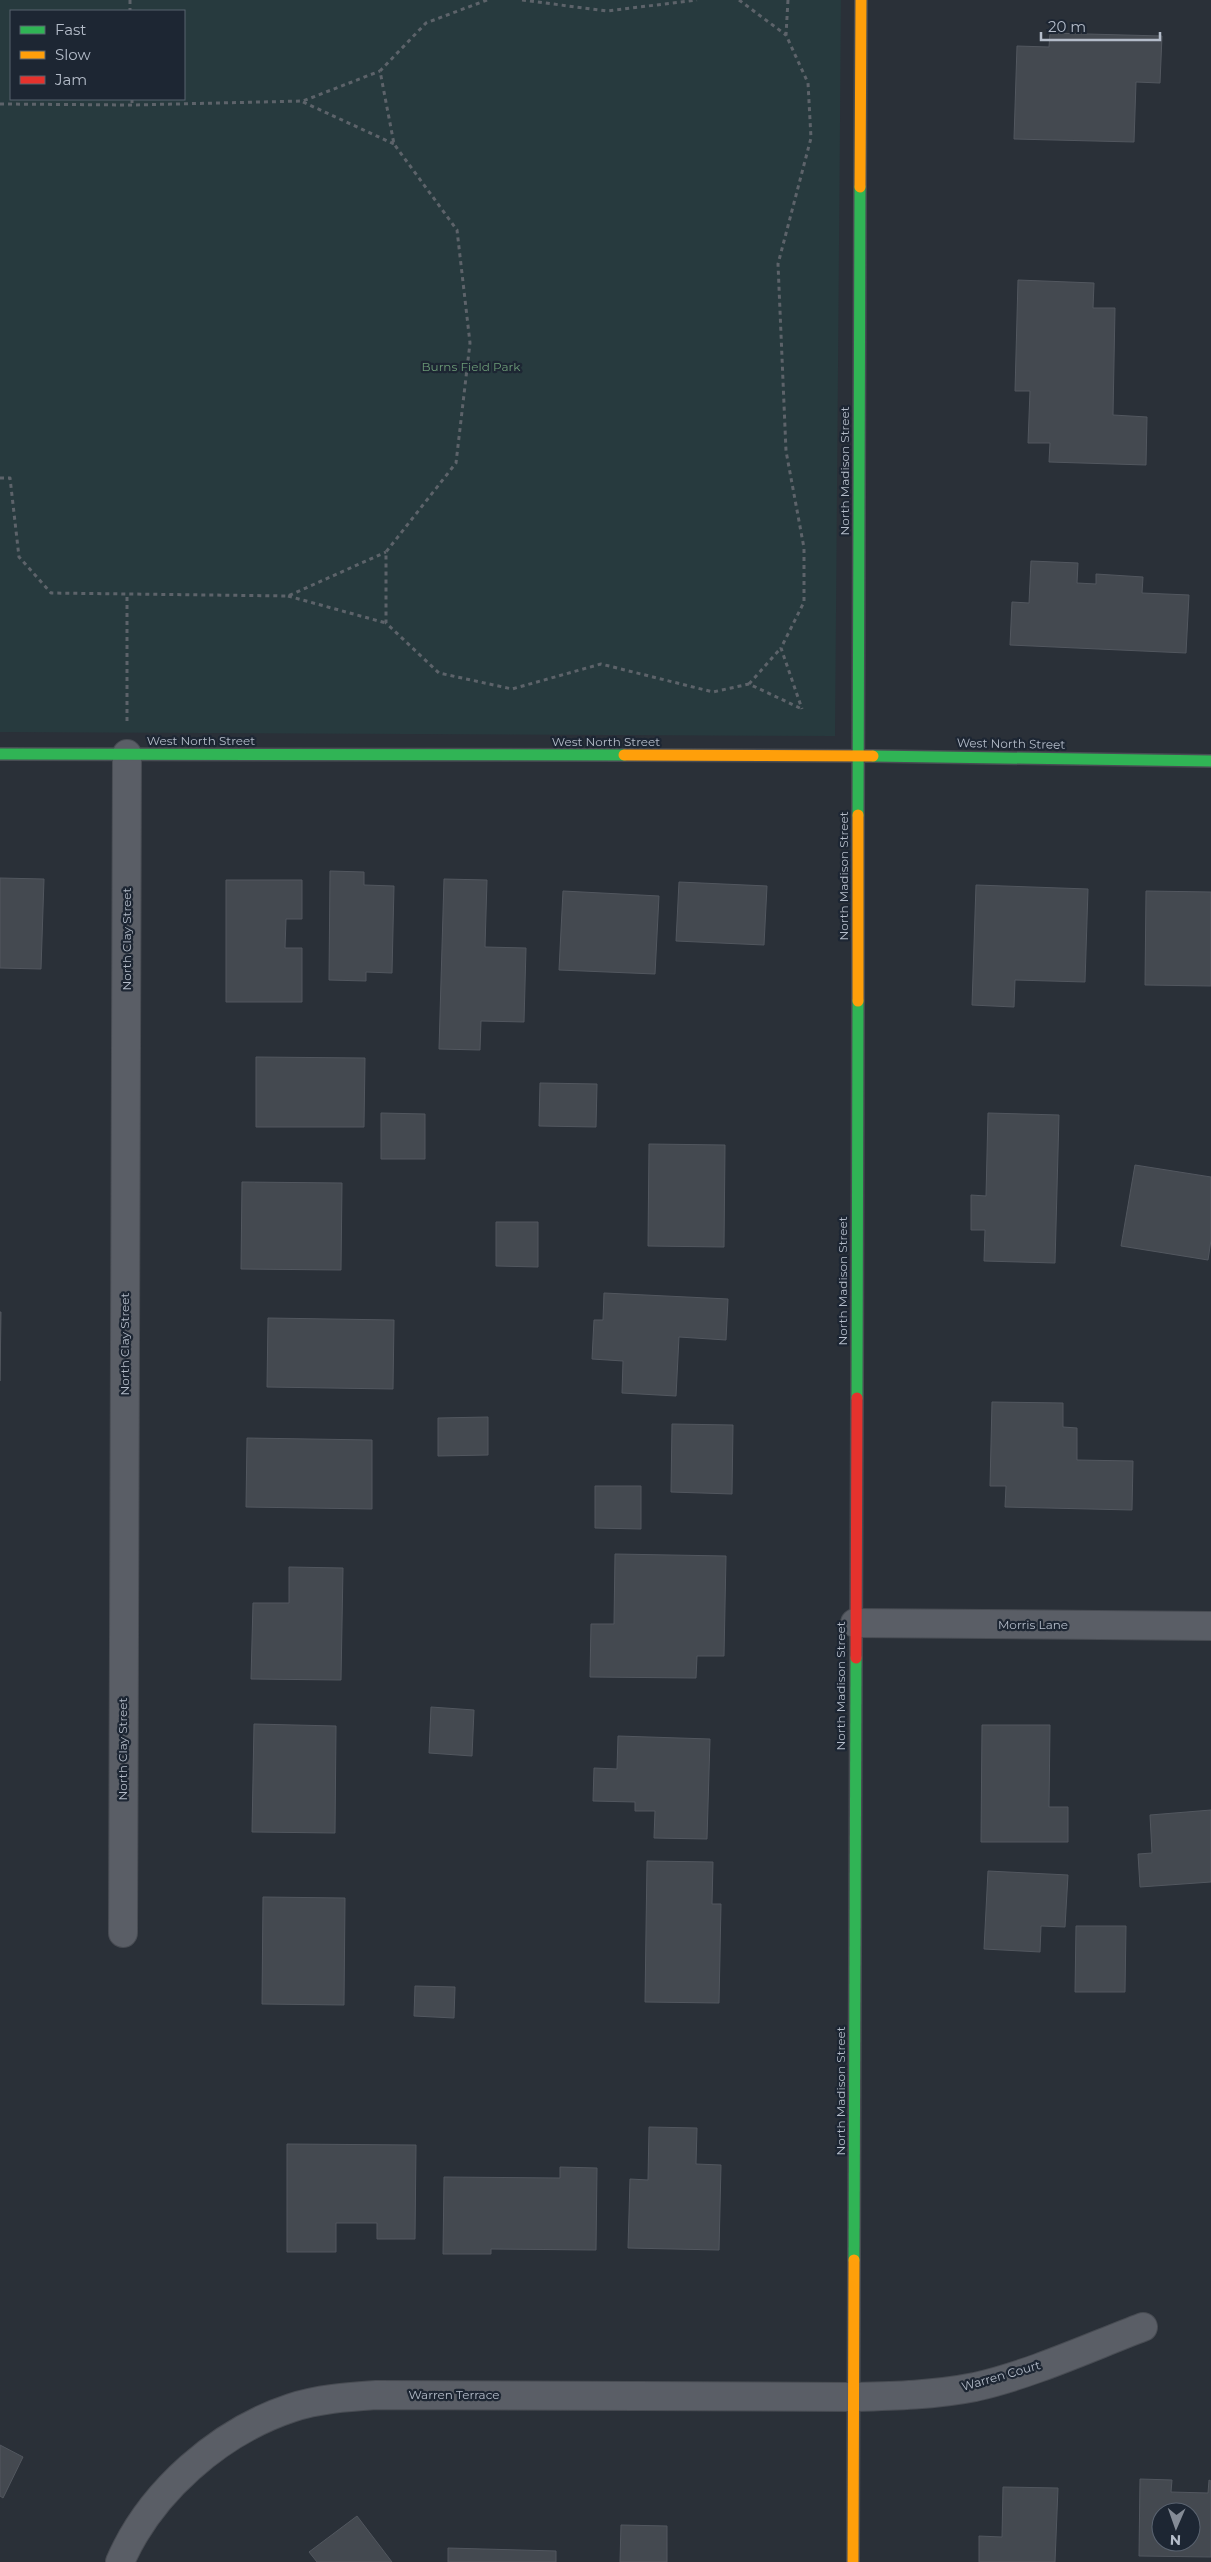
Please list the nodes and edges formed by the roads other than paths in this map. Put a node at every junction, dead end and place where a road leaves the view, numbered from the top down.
1 (860, 0) edge
2 (0, 754) edge
3 (127, 754) junction
4 (858, 756) junction
5 (1211, 761) edge
6 (855, 1623) junction
7 (1211, 1626) edge
8 (123, 1933) dead end
9 (1143, 2327) dead end
10 (854, 2397) junction
11 (120, 2562) edge
12 (853, 2562) edge

1 - 4 street, North Madison Street
2 - 3 street, West North Street
3 - 4 street, West North Street
3 - 8 street, North Clay Street
4 - 5 street, West North Street
4 - 6 street, North Madison Street
6 - 7 street, Morris Lane
6 - 10 street, North Madison Street
9 - 10 street, Warren Court
10 - 11 street, Warren Terrace
10 - 12 street, North Madison Street

